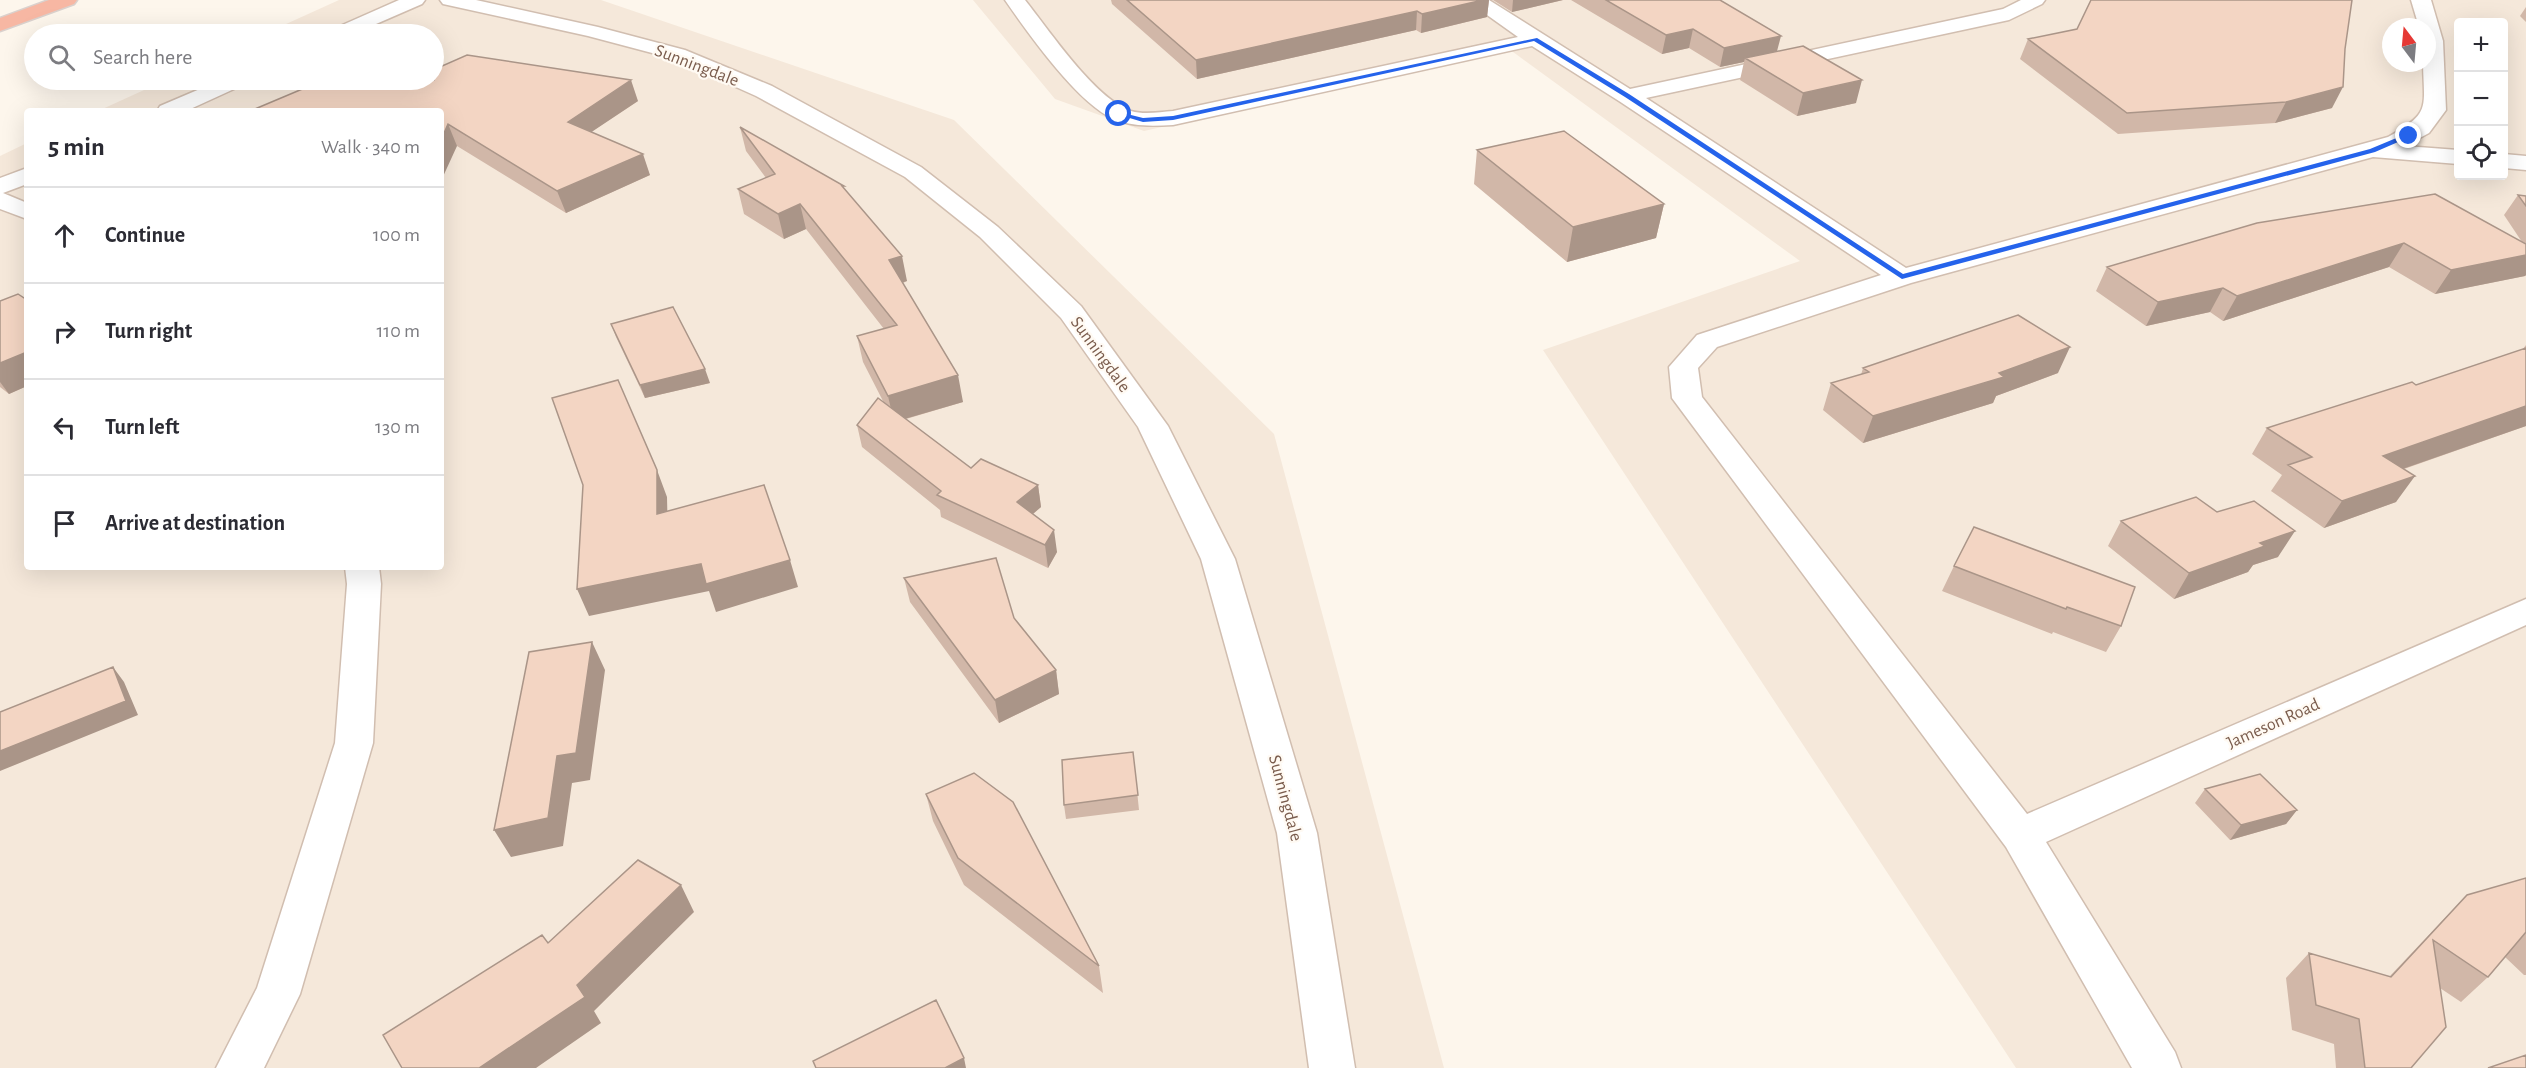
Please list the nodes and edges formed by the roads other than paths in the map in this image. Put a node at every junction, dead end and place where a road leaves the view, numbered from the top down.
1 (67, 0) edge
2 (415, 0) edge
3 (450, 0) edge
4 (1015, 0) edge
5 (1476, 0) edge
6 (2035, 0) edge
7 (2421, 0) edge
8 (2006, 7) edge
9 (361, 24) edge
10 (0, 26) edge
11 (1535, 39) junction
12 (215, 90) edge
13 (1627, 96) junction
14 (175, 108) edge
15 (2372, 150) junction
16 (2454, 157) edge
17 (2508, 161) edge
18 (2526, 163) edge
19 (24, 176) edge
20 (0, 187) edge
21 (0, 200) edge
22 (24, 211) edge
23 (1902, 277) junction
24 (362, 570) edge
25 (2526, 612) edge
26 (2020, 835) junction
27 (239, 1068) edge
28 (1332, 1068) edge
29 (2158, 1068) edge

1 - 10 highway
2 - 9 street
3 - 28 street, Sunningdale
4 - 11 street
5 - 11 street
6 - 8 street
7 - 15 street
8 - 13 street
11 - 13 street
12 - 14 street
13 - 23 street
15 - 16 street
15 - 23 street
17 - 18 street
19 - 20 street
21 - 22 street
23 - 26 street
24 - 27 street
25 - 26 street, Jameson Road
26 - 29 street

